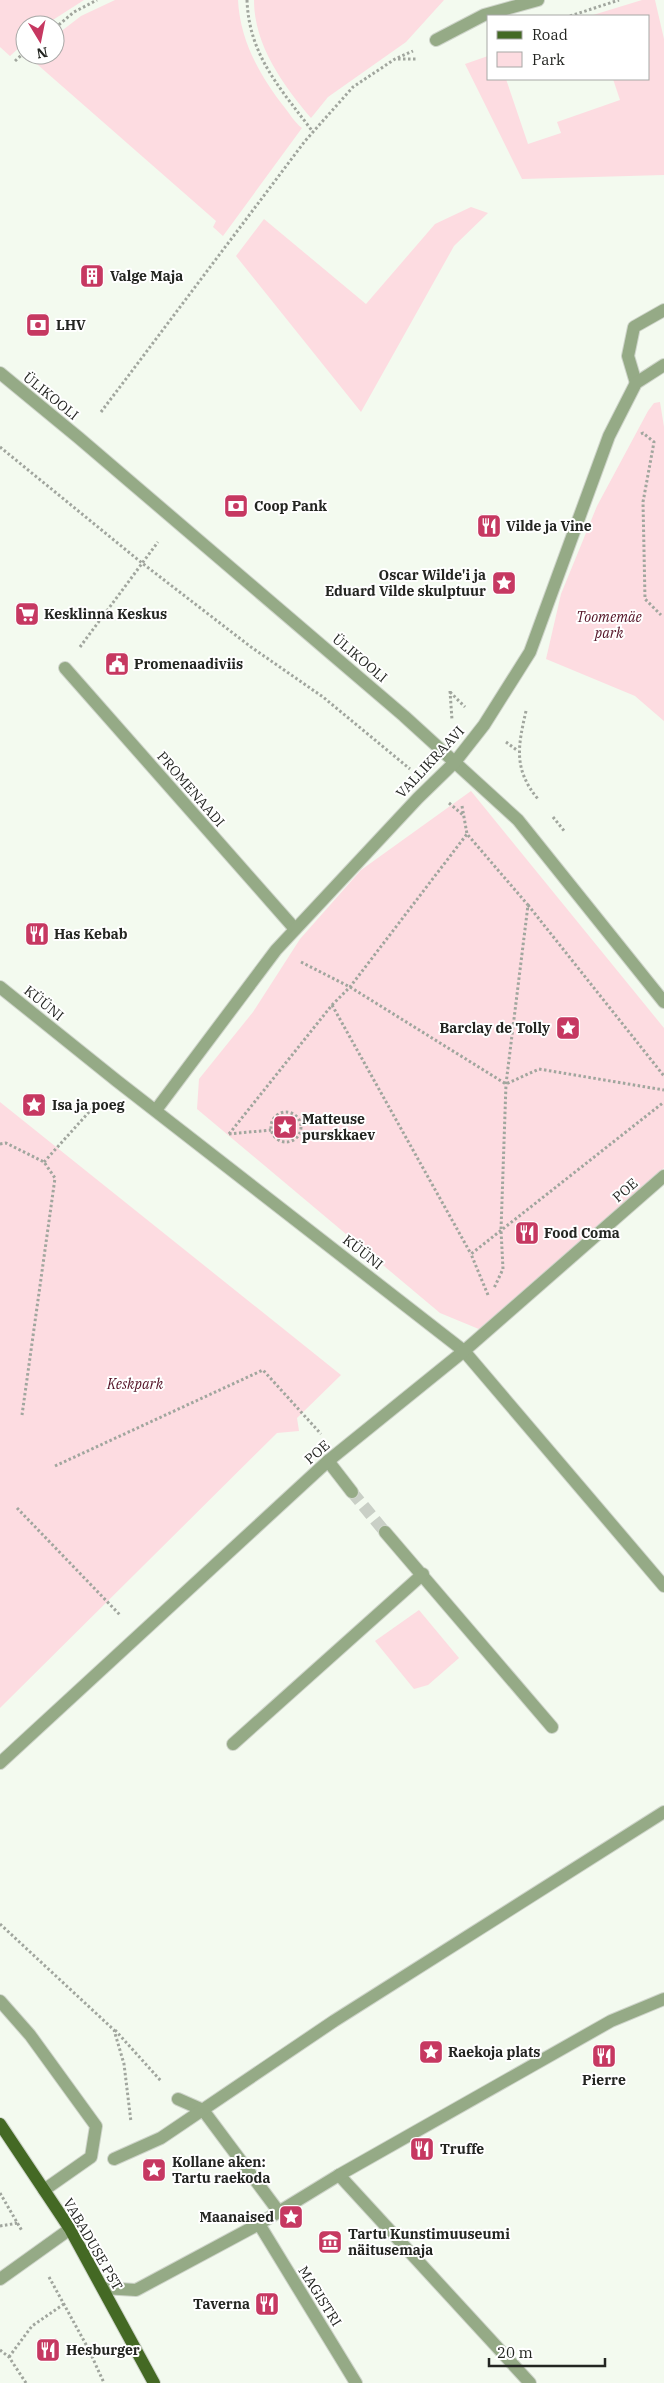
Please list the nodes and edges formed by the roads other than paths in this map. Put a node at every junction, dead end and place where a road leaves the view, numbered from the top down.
1 (538, 0) edge
2 (487, 15) edge
3 (487, 15) edge
4 (436, 40) dead end
5 (664, 310) edge
6 (664, 365) edge
7 (0, 373) edge
8 (636, 383) junction
9 (65, 668) road end
10 (454, 762) junction
11 (295, 929) junction
12 (0, 988) edge
13 (664, 1002) edge
14 (156, 1110) junction
15 (664, 1176) edge
16 (464, 1351) junction
17 (328, 1461) junction
18 (352, 1492) tunnel mouth
19 (385, 1532) tunnel mouth
20 (423, 1574) junction
21 (664, 1586) edge
22 (552, 1727) dead end
23 (233, 1744) dead end
24 (0, 1763) edge
25 (664, 1812) edge
26 (664, 1999) edge
27 (0, 2001) edge
28 (178, 2098) road end
29 (203, 2110) junction
30 (0, 2124) edge
31 (114, 2159) dead end
32 (339, 2175) junction
33 (44, 2190) junction
34 (279, 2212) junction
35 (259, 2224) junction
36 (70, 2229) junction
37 (0, 2279) edge
38 (102, 2288) junction
39 (154, 2383) edge
40 (356, 2383) edge
41 (530, 2383) edge

1 - 2 street
3 - 4 street
5 - 8 street
6 - 8 street
7 - 10 street, ÜLIKOOLI
8 - 10 street, VALLIKRAAVI
9 - 11 street, PROMENAADI
10 - 11 street, VALLIKRAAVI
10 - 13 street, ÜLIKOOLI
11 - 14 street, VALLIKRAAVI
12 - 14 street, KÜÜNI
14 - 16 street, KÜÜNI
15 - 16 street, POE
16 - 17 street, POE
16 - 21 street, KÜÜNI
17 - 18 street
17 - 24 street, POE
19 - 20 street
20 - 22 street
20 - 23 street
25 - 29 street
26 - 32 street
27 - 33 street
28 - 29 street
29 - 31 street
29 - 34 street
30 - 33 main road, VABADUSE PST
32 - 34 street
32 - 41 street
33 - 36 main road, VABADUSE PST
34 - 35 street
35 - 38 street
35 - 40 street, MAGISTRI
36 - 37 street
36 - 38 main road, VABADUSE PST
38 - 39 main road, VABADUSE PST

